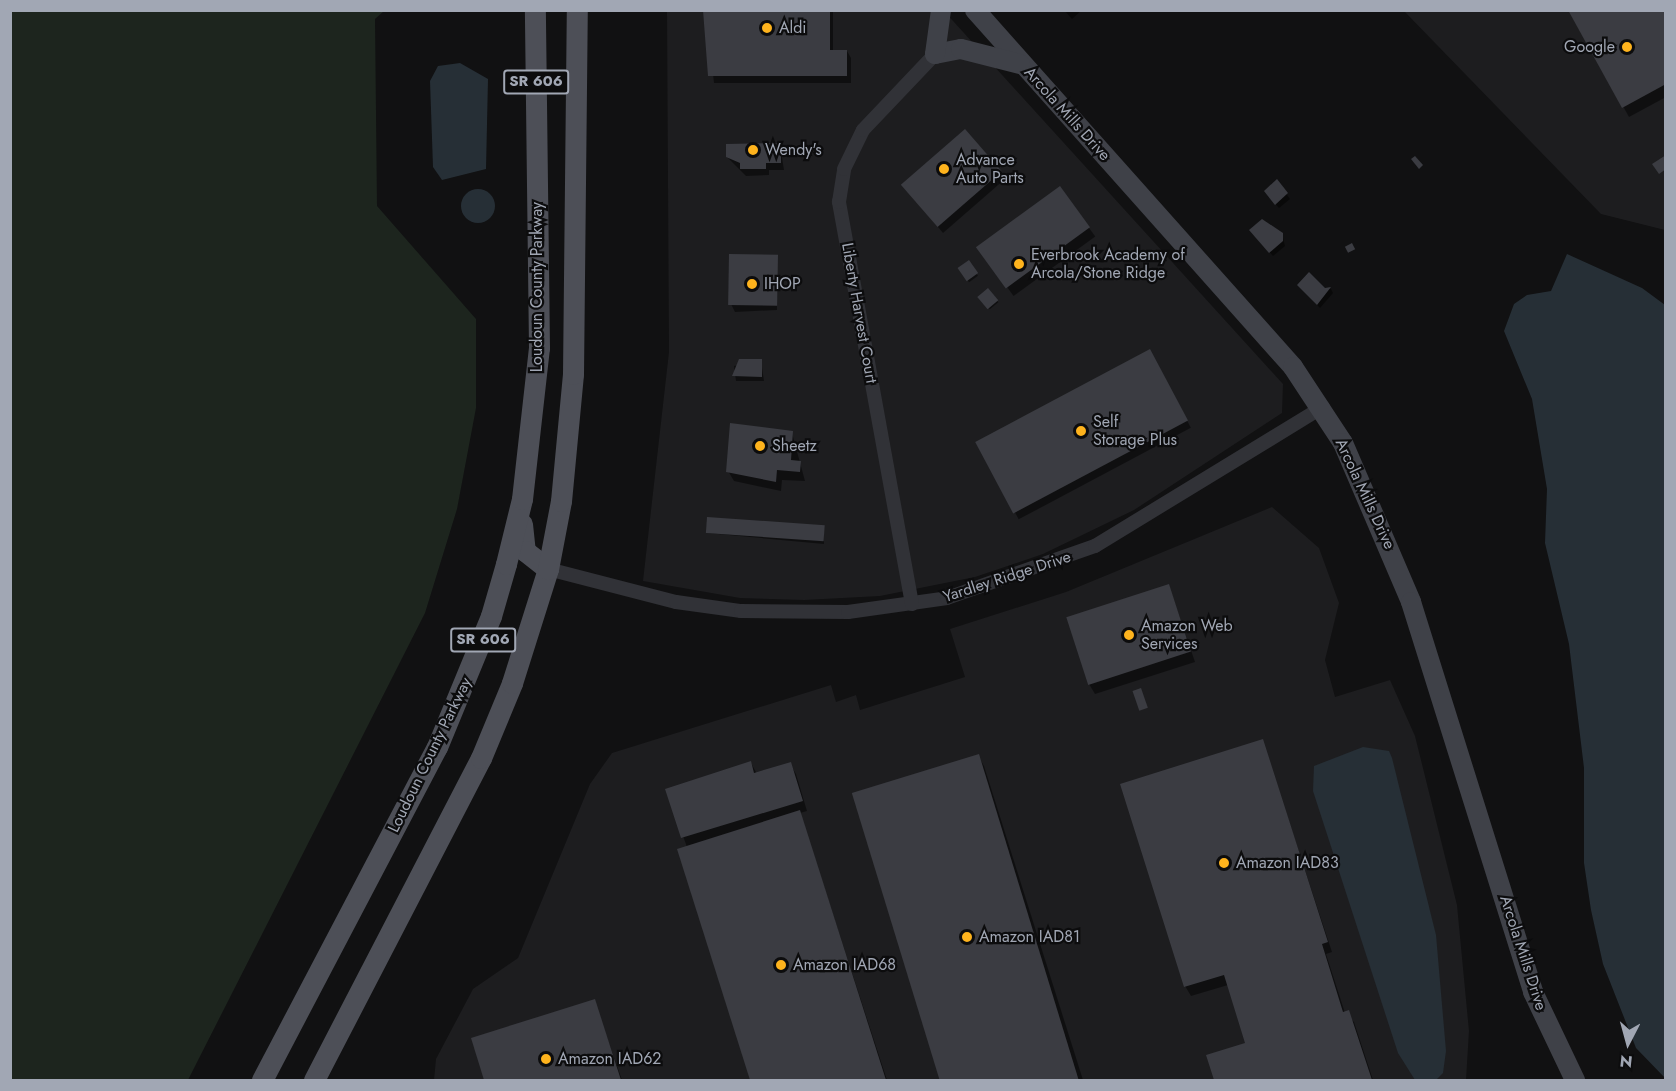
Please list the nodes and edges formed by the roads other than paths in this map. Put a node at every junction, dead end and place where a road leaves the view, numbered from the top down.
1 (535, 10) edge
2 (577, 10) edge
3 (941, 10) edge
4 (975, 10) edge
5 (935, 54) junction
6 (1024, 66) junction
7 (1323, 407) junction
8 (522, 500) junction
9 (548, 569) junction
10 (912, 604) junction
11 (262, 1080) edge
12 (314, 1080) edge
13 (1575, 1080) edge

1 - 8 main road, Loudoun County Parkway / SR 606
2 - 9 main road, SR 606
3 - 5 street
4 - 6 street, Arcola Mills Drive
5 - 6 street
5 - 10 street, Liberty Harvest Court
6 - 7 street, Arcola Mills Drive
7 - 10 street, Yardley Ridge Drive
7 - 13 street, Arcola Mills Drive
8 - 9 main road
8 - 11 main road, Loudoun County Parkway / SR 606
9 - 10 street, Yardley Ridge Drive
9 - 12 main road, SR 606

